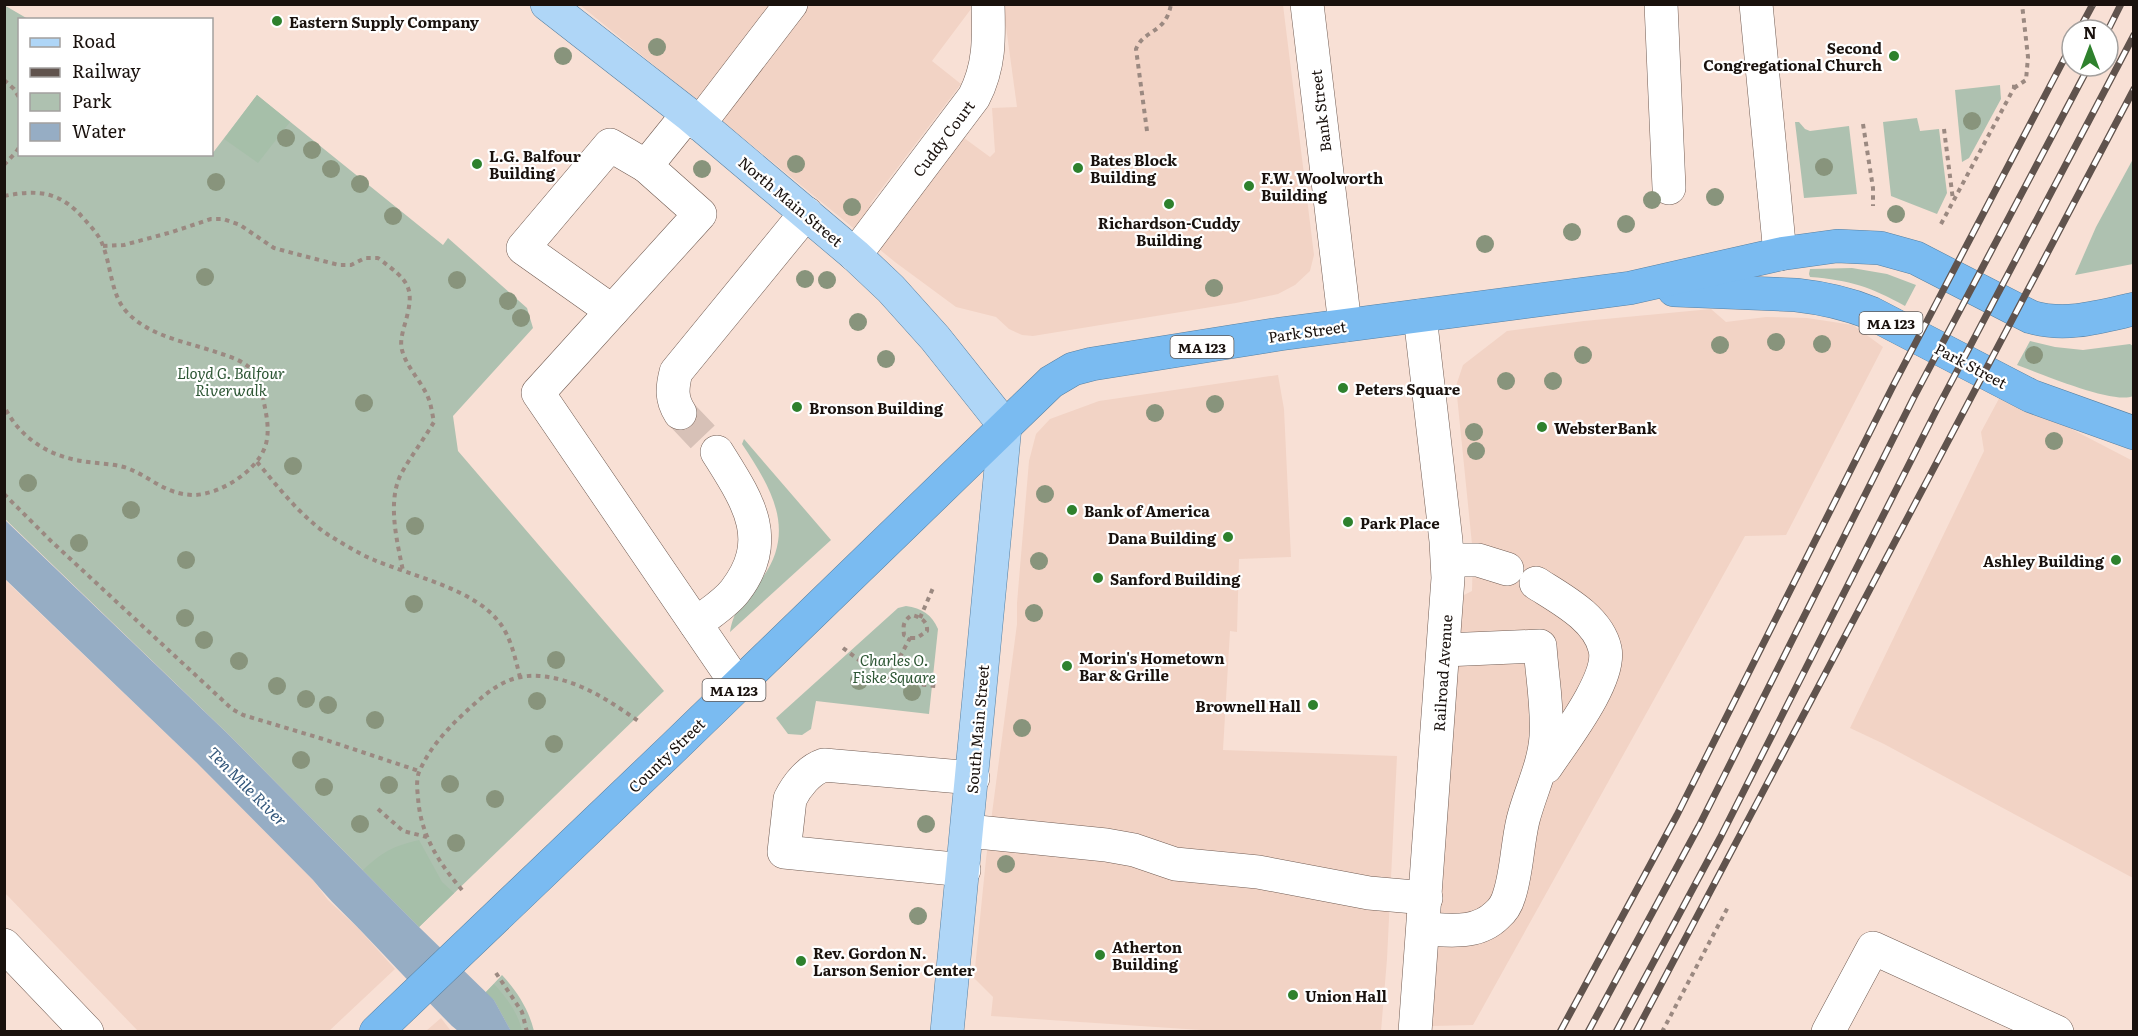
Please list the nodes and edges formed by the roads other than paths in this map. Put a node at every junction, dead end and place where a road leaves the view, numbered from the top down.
1 (548, 4) edge
2 (791, 4) edge
3 (988, 4) edge
4 (1307, 4) edge
5 (1661, 4) edge
6 (1756, 4) edge
7 (694, 119) junction
8 (646, 166) junction
9 (1669, 188) dead end
10 (806, 213) junction
11 (1780, 254) junction
12 (855, 255) junction
13 (1630, 288) junction
14 (2133, 309) edge
15 (612, 311) junction
16 (1420, 316) junction
17 (1345, 325) junction
18 (680, 414) tunnel mouth
19 (1005, 426) junction
20 (2133, 433) edge
21 (717, 452) tunnel mouth
22 (1448, 560) junction
23 (1507, 569) dead end
24 (1536, 583) dead end
25 (696, 624) junction
26 (1444, 650) junction
27 (738, 686) junction
28 (973, 778) junction
29 (1535, 783) junction
30 (968, 831) junction
31 (964, 870) junction
32 (1425, 913) junction
33 (4, 945) edge
34 (87, 1032) edge
35 (376, 1032) edge
36 (947, 1032) edge
37 (1415, 1032) edge
38 (1828, 1032) edge
39 (2057, 1032) edge

1 - 7 main road, North Main Street
2 - 7 street
3 - 12 street, Cuddy Court
4 - 17 street, Bank Street
5 - 9 street
6 - 11 street
7 - 8 street
7 - 10 main road, North Main Street
8 - 15 street
8 - 15 street
10 - 12 main road, North Main Street
10 - 18 street
11 - 13 highway, Park Street / MA 123
11 - 14 highway, Park Street / MA 123
12 - 19 main road, North Main Street
13 - 16 highway, Park Street / MA 123
13 - 20 highway, Park Street / MA 123
15 - 25 street
16 - 17 highway, Park Street / MA 123
16 - 22 street, Railroad Avenue
17 - 19 highway, Park Street / MA 123
19 - 27 highway, County Street / MA 123
19 - 28 main road, South Main Street
21 - 25 street
22 - 23 street
22 - 26 street, Railroad Avenue
24 - 29 street
25 - 27 street
26 - 29 street
26 - 32 street, Railroad Avenue
27 - 35 highway, County Street / MA 123
28 - 30 main road, South Main Street
28 - 31 street
29 - 32 street
30 - 31 main road, South Main Street
30 - 32 street
31 - 36 main road, South Main Street
32 - 37 street, Railroad Avenue
33 - 34 street
38 - 39 street

